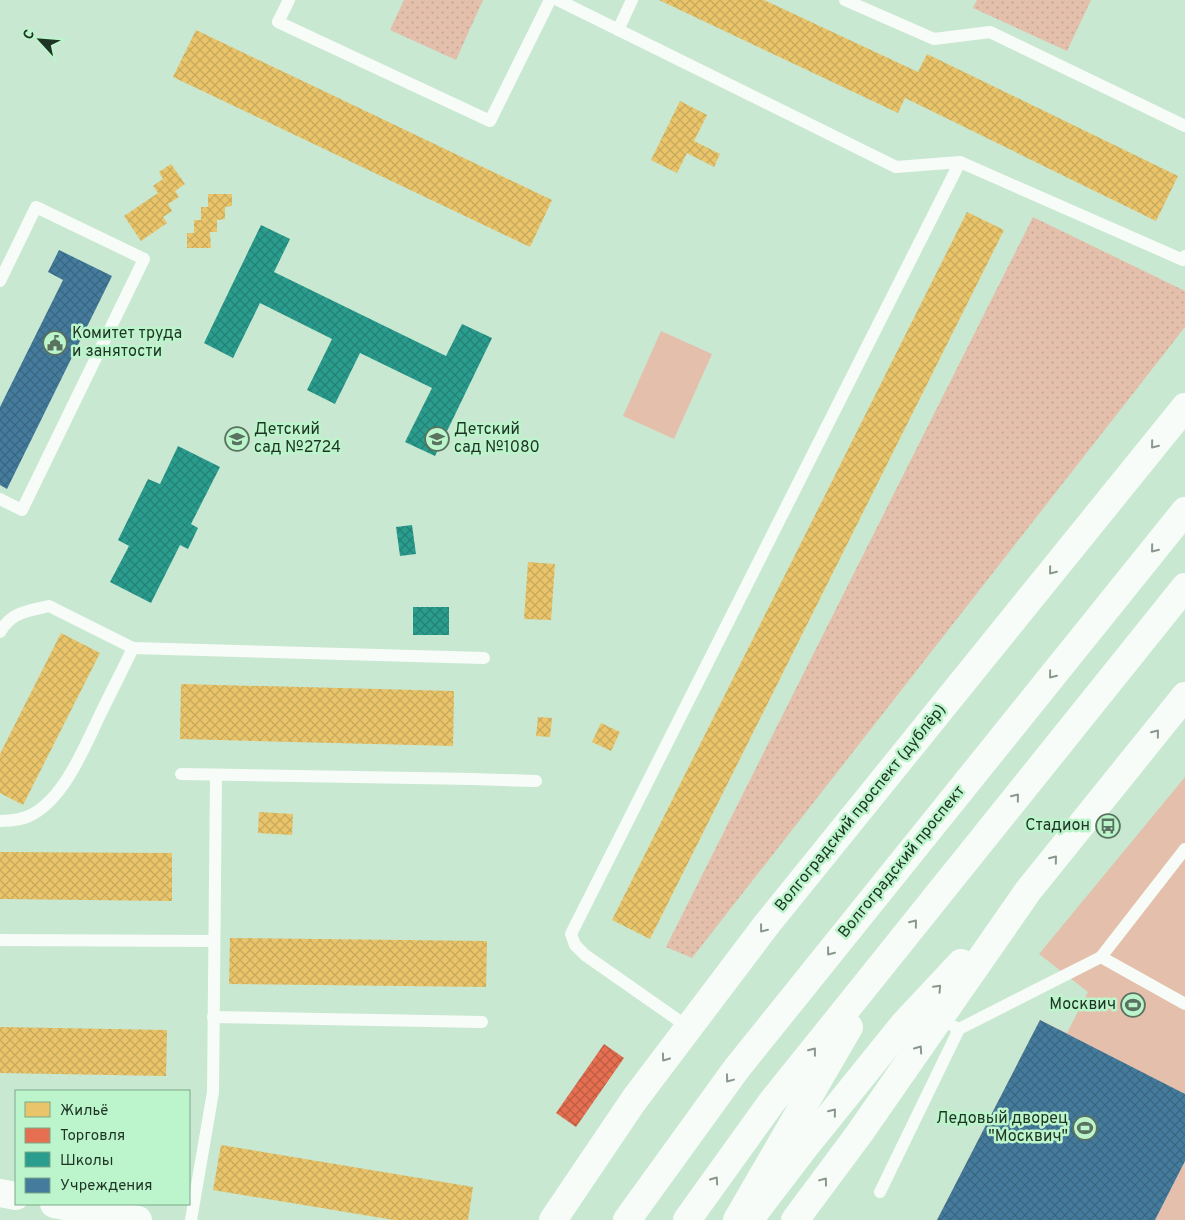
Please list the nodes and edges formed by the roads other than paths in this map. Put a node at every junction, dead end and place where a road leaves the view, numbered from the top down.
1 (289, 0) edge
2 (550, 0) edge
3 (558, 0) edge
4 (632, 0) edge
5 (846, 0) edge
6 (618, 30) junction
7 (1185, 126) edge
8 (960, 162) junction
9 (1185, 256) edge
10 (0, 281) edge
11 (1185, 407) edge
12 (0, 499) edge
13 (1185, 511) edge
14 (1185, 587) edge
15 (1, 626) edge
16 (133, 648) junction
17 (484, 658) dead end
18 (1185, 696) edge
19 (180, 774) dead end
20 (216, 775) junction
21 (536, 781) dead end
22 (0, 822) edge
23 (1185, 850) edge
24 (1028, 891) junction
25 (0, 940) edge
26 (214, 941) junction
27 (897, 944) junction
28 (1101, 958) junction
29 (1185, 1004) edge
30 (213, 1017) junction
31 (482, 1022) dead end
32 (950, 1024) junction
33 (688, 1027) junction
34 (880, 1192) dead end
35 (0, 1193) edge
36 (15, 1196) edge
37 (59, 1205) edge
38 (138, 1220) edge
39 (192, 1220) edge
40 (552, 1220) edge
41 (627, 1220) edge
42 (687, 1220) edge
43 (737, 1220) edge
44 (749, 1220) edge
45 (795, 1220) edge

1 - 2 lane
3 - 6 lane
4 - 6 lane
5 - 7 lane
6 - 8 lane
8 - 9 lane
8 - 33 lane
10 - 12 lane
11 -> 33 main road, Волгоградский проспект (дублёр)
13 -> 41 main road, Волгоградский проспект
27 -> 14 main road
15 - 16 lane
16 - 17 lane
16 - 22 lane
24 -> 18 main road
19 - 20 lane
20 - 21 lane
20 - 26 lane
23 - 28 lane
24 - 32 main road
44 -> 24 main road
25 - 26 lane
26 - 30 lane
42 -> 27 main road
27 - 43 main road
28 - 29 lane
28 - 32 lane
30 - 31 lane
30 - 39 lane
32 - 34 lane
45 -> 32 main road
33 -> 40 main road, Волгоградский проспект (дублёр)
35 - 36 main road
37 - 38 main road

